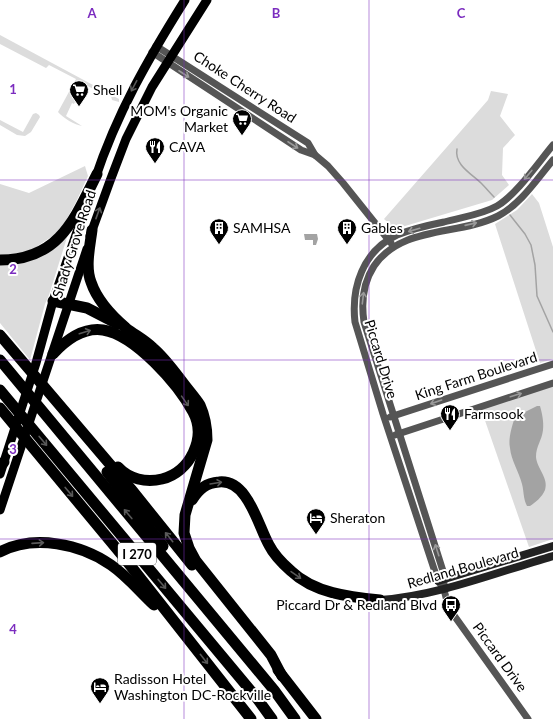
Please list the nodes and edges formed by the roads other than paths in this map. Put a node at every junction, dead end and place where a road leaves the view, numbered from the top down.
1 (185, 0) edge
2 (207, 0) edge
3 (154, 49) junction
4 (170, 60) junction
5 (553, 145) edge
6 (553, 160) edge
7 (96, 174) junction
8 (92, 230) junction
9 (388, 240) junction
10 (394, 246) junction
11 (0, 260) edge
12 (53, 301) junction
13 (69, 304) junction
14 (126, 327) junction
15 (0, 336) edge
16 (53, 354) junction
17 (0, 360) edge
18 (553, 364) edge
19 (553, 384) edge
20 (0, 390) edge
21 (0, 408) edge
22 (393, 416) junction
23 (385, 419) junction
24 (77, 425) junction
25 (399, 434) junction
26 (391, 436) junction
27 (90, 442) junction
28 (2, 464) edge
29 (0, 474) edge
30 (187, 507) junction
31 (0, 510) edge
32 (553, 546) edge
33 (0, 552) edge
34 (553, 556) edge
35 (441, 579) junction
36 (444, 588) junction
37 (380, 600) joint
38 (215, 620) junction
39 (191, 643) junction
40 (282, 676) junction
41 (251, 719) edge
42 (272, 719) edge
43 (295, 719) edge
44 (316, 719) edge
45 (528, 719) edge

1 - 3 main road, Shady Grove Road
2 - 4 main road, Shady Grove Road
3 - 4 street, Choke Cherry Road
3 -> 7 main road, Shady Grove Road
8 -> 4 main road, Shady Grove Road
4 - 9 street, Choke Cherry Road
5 -> 9 street, Piccard Drive
10 -> 6 street, Piccard Drive
7 - 11 highway
7 - 12 main road, Shady Grove Road
8 - 13 main road, Shady Grove Road
8 - 14 highway
9 - 10 street, Choke Cherry Road
9 - 23 street, Piccard Drive
22 -> 10 street, Piccard Drive
12 - 13 highway
12 - 28 main road, Shady Grove Road
13 - 14 highway
13 - 16 main road, Shady Grove Road
14 - 30 highway
15 - 24 highway, I 270
16 -> 27 highway
16 - 31 main road, Shady Grove Road
38 -> 17 highway, I 270
18 -> 22 street, King Farm Boulevard
25 -> 19 street
20 -> 42 highway, I 270
21 -> 39 highway, I 270
22 - 23 street, King Farm Boulevard
22 - 25 street, Piccard Drive
23 - 26 street, Piccard Drive
24 - 27 highway, I 270
24 - 38 highway
25 - 26 street
35 -> 25 street, Piccard Drive
26 - 35 street, Piccard Drive
40 -> 27 highway, I 270
28 - 29 main road, Shady Grove Road
30 -> 37 highway
30 - 40 highway
32 - 35 main road, Redland Boulevard
33 -> 39 highway
34 - 36 main road, Redland Boulevard
35 - 36 street, Piccard Drive
36 - 37 main road, Redland Boulevard
36 - 45 street, Piccard Drive
38 - 43 highway, I 270
39 -> 41 highway, I 270
40 - 44 highway, I 270

